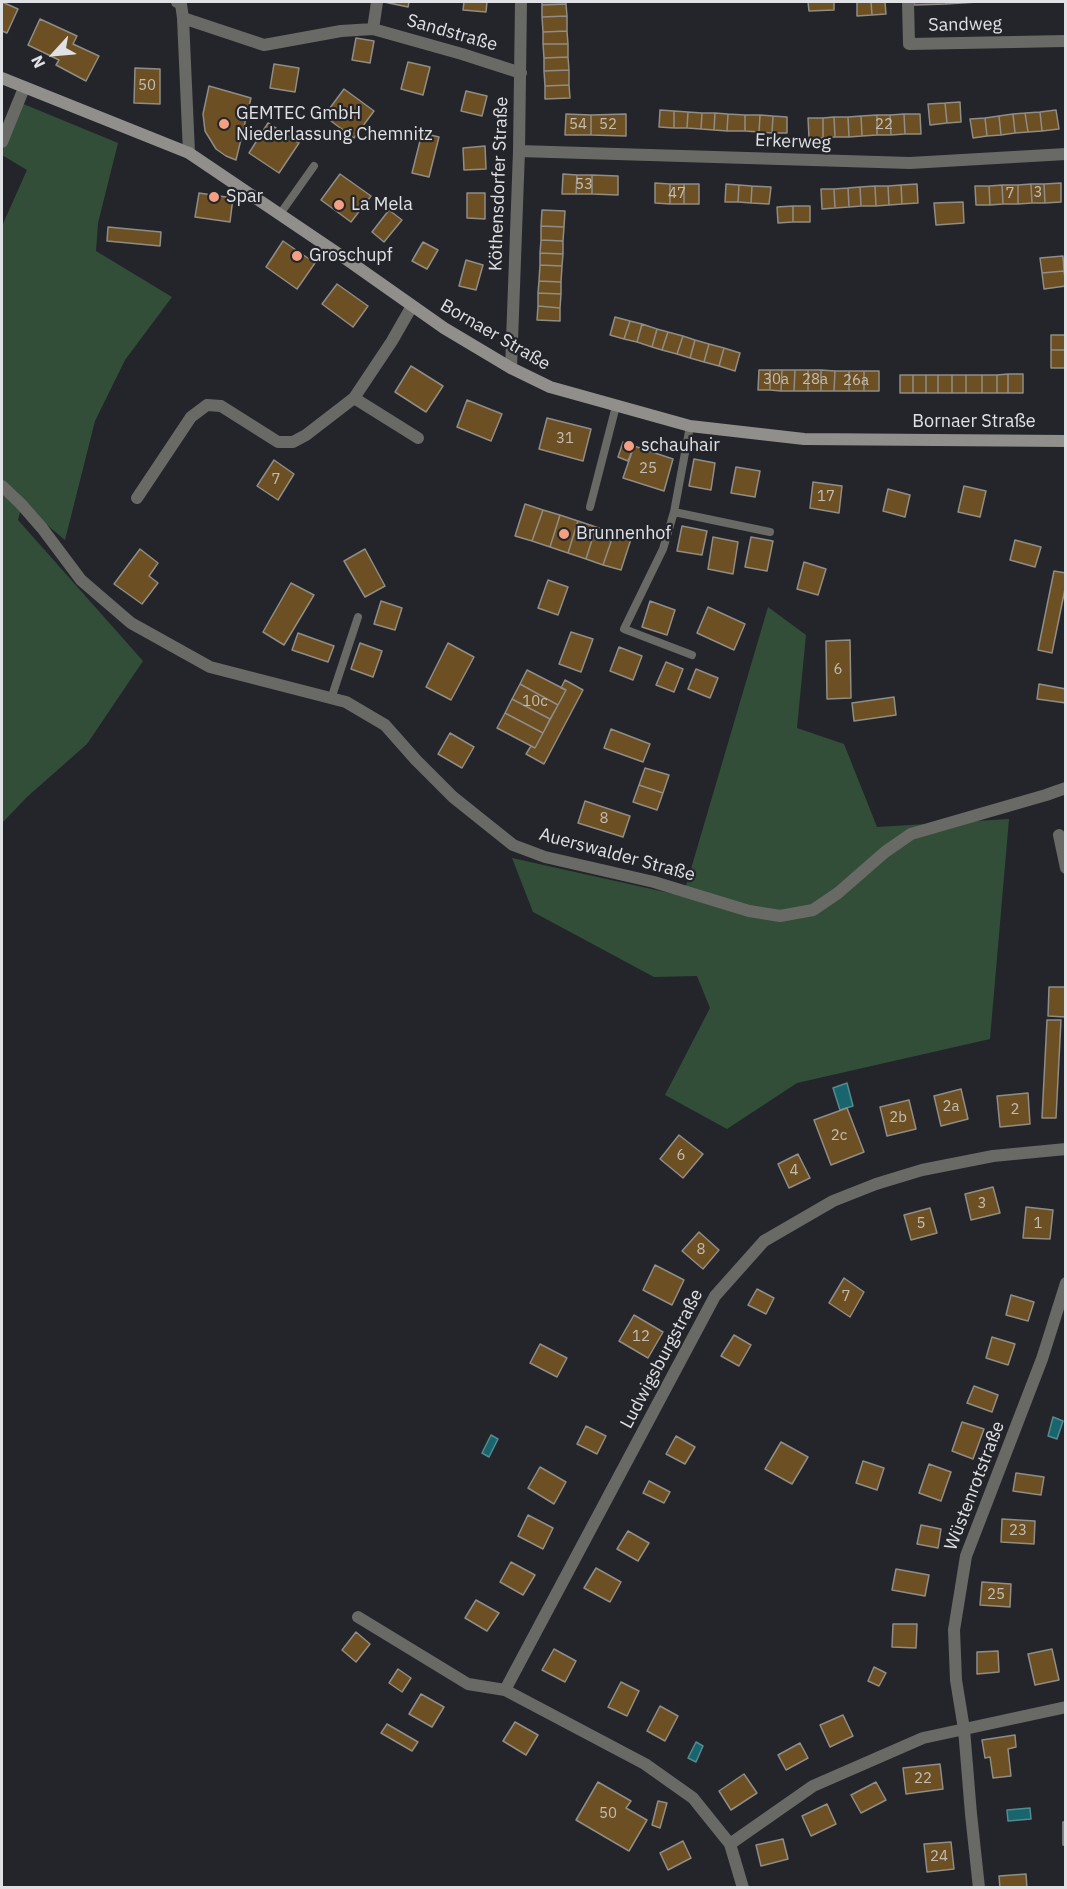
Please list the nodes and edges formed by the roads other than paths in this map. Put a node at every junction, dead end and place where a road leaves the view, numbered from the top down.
1 (177, 2) edge
2 (377, 2) edge
3 (521, 2) edge
4 (908, 2) edge
5 (183, 18) junction
6 (374, 29) junction
7 (1065, 41) edge
8 (520, 73) junction
9 (2, 78) edge
10 (24, 88) junction
11 (2, 142) edge
12 (519, 151) junction
13 (189, 153) junction
14 (1065, 154) edge
15 (314, 166) dead end
16 (279, 214) junction
17 (412, 306) junction
18 (511, 368) junction
19 (354, 398) junction
20 (616, 406) junction
21 (690, 426) junction
22 (418, 438) dead end
23 (1065, 441) edge
24 (2, 486) edge
25 (137, 498) dead end
26 (590, 507) dead end
27 (674, 513) junction
28 (770, 532) dead end
29 (358, 617) dead end
30 (692, 655) dead end
31 (331, 699) junction
32 (1065, 788) edge
33 (1059, 835) dead end
34 (1065, 868) edge
35 (1065, 1149) edge
36 (1065, 1283) edge
37 (358, 1617) dead end
38 (505, 1690) junction
39 (1065, 1707) edge
40 (964, 1729) junction
41 (730, 1844) junction
42 (743, 1887) edge
43 (979, 1887) edge

1 - 5 street
2 - 6 street
3 - 8 street, Köthensdorfer Straße
4 - 7 street, Sandweg
5 - 6 street, Sandstraße
5 - 13 street
6 - 8 street, Sandstraße
8 - 12 street, Köthensdorfer Straße
9 - 10 main road, Bornaer Straße
10 - 11 street
10 - 13 main road, Bornaer Straße
12 - 14 street, Erkerweg
12 - 18 street, Köthensdorfer Straße
13 - 16 main road, Bornaer Straße
15 - 16 lane
16 - 17 main road, Bornaer Straße
17 - 18 main road, Bornaer Straße
17 - 19 street
18 - 20 main road, Bornaer Straße
19 - 22 street
19 - 25 street
20 - 21 main road, Bornaer Straße
20 - 26 lane
21 - 23 main road, Bornaer Straße
21 - 27 lane
24 - 31 street, Auerswalder Straße
27 - 28 lane
27 - 30 lane
29 - 31 lane
31 - 32 street, Auerswalder Straße
33 - 34 street
35 - 38 street, Ludwigsburgstraße
36 - 40 street, Wüstenrotstraße
37 - 38 street
38 - 41 street
39 - 40 street
40 - 41 street
40 - 43 street, Wüstenrotstraße
41 - 42 street

